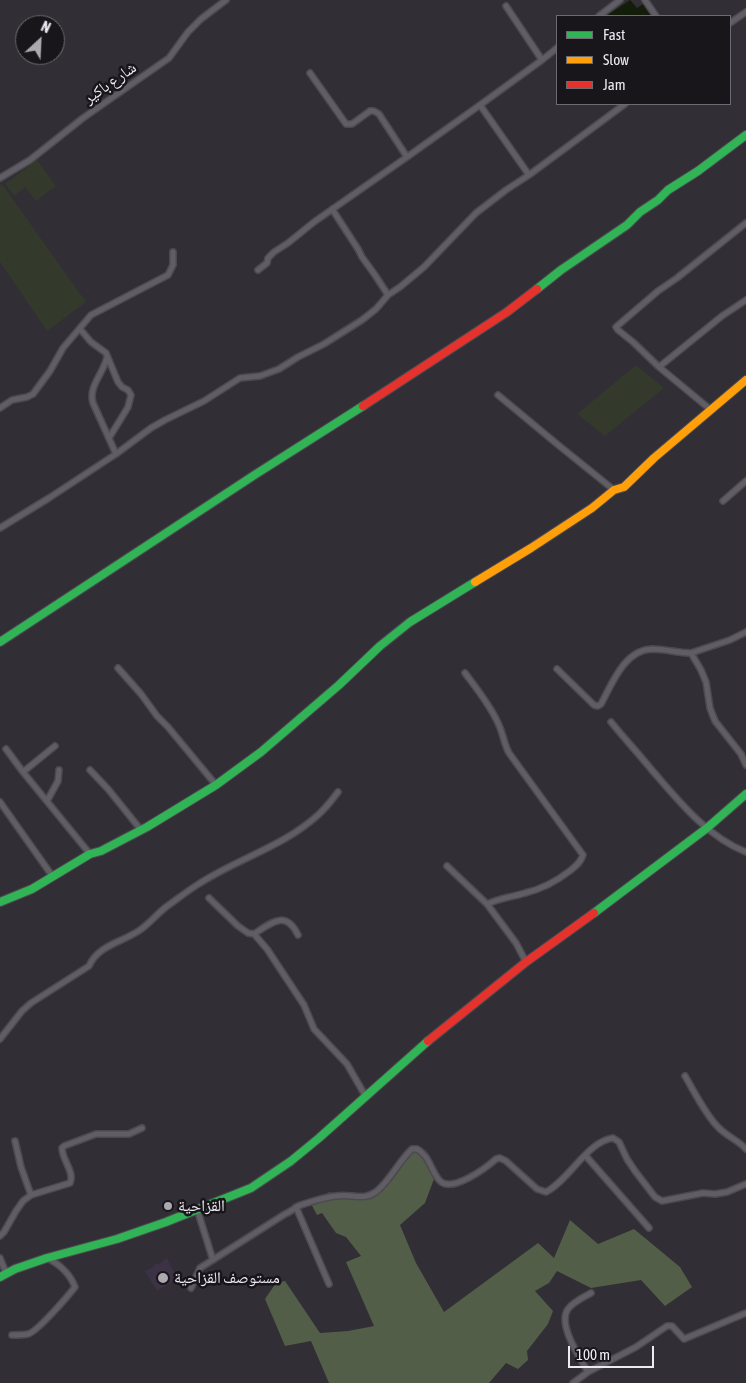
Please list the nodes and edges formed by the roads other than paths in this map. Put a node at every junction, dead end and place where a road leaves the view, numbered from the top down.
1 (226, 0) edge
2 (620, 0) edge
3 (645, 0) edge
4 (506, 6) dead end
5 (746, 12) edge
6 (600, 15) edge
7 (655, 15) edge
8 (731, 22) edge
9 (556, 49) edge
10 (542, 60) junction
11 (310, 73) dead end
12 (480, 105) junction
13 (624, 105) edge
14 (746, 135) edge
15 (407, 157) junction
16 (529, 175) junction
17 (0, 178) edge
18 (332, 209) junction
19 (746, 223) edge
20 (173, 252) dead end
21 (258, 270) dead end
22 (388, 295) junction
23 (746, 300) edge
24 (80, 329) junction
25 (107, 357) junction
26 (659, 367) junction
27 (746, 380) edge
28 (498, 395) dead end
29 (0, 408) edge
30 (711, 410) junction
31 (109, 438) junction
32 (116, 454) junction
33 (746, 481) edge
34 (614, 490) junction
35 (722, 501) dead end
36 (0, 528) edge
37 (746, 632) edge
38 (0, 642) edge
39 (691, 653) junction
40 (118, 668) dead end
41 (557, 669) dead end
42 (465, 673) dead end
43 (611, 722) dead end
44 (55, 746) dead end
45 (6, 749) dead end
46 (746, 766) edge
47 (59, 770) dead end
48 (90, 770) dead end
49 (23, 772) junction
50 (216, 785) junction
51 (338, 792) dead end
52 (746, 794) edge
53 (47, 800) junction
54 (0, 802) edge
55 (707, 828) junction
56 (140, 830) junction
57 (746, 852) edge
58 (90, 854) junction
59 (447, 866) dead end
60 (54, 877) junction
61 (210, 898) dead end
62 (0, 902) edge
63 (488, 904) junction
64 (254, 934) junction
65 (298, 935) dead end
66 (526, 962) junction
67 (0, 1039) edge
68 (685, 1076) dead end
69 (366, 1098) junction
70 (142, 1128) dead end
71 (15, 1141) dead end
72 (746, 1149) edge
73 (585, 1155) junction
74 (746, 1184) edge
75 (31, 1195) junction
76 (296, 1207) junction
77 (197, 1209) junction
78 (649, 1228) dead end
79 (0, 1236) edge
80 (0, 1258) edge
81 (47, 1258) junction
82 (213, 1260) junction
83 (3, 1275) edge
84 (329, 1284) dead end
85 (191, 1288) dead end
86 (591, 1293) dead end
87 (746, 1313) edge
88 (12, 1335) dead end
89 (588, 1372) junction
90 (574, 1383) edge

1 - 17 street, شارع باكير
2 - 6 street
3 - 7 street
4 - 10 street
5 - 8 street
9 - 10 street
10 - 12 street
11 - 15 street
12 - 15 street
12 - 16 street
13 - 16 street
14 - 38 street
15 - 18 street
16 - 22 street
18 - 21 street
18 - 22 street
19 - 26 street
20 - 24 street
22 - 32 street
23 - 26 street
24 - 25 street
24 - 29 street
25 - 31 street
25 - 31 street
26 - 30 street
27 - 30 street
28 - 34 street
30 - 34 street
31 - 32 street
32 - 36 street
33 - 35 street
34 - 50 street
37 - 39 street
39 - 41 street
39 - 46 street
40 - 50 street
42 - 63 street
43 - 55 street
44 - 49 street
45 - 49 street
47 - 53 street
48 - 56 street
49 - 53 street
50 - 56 street
51 - 67 street
52 - 55 street
53 - 58 street
54 - 60 street
55 - 57 street
55 - 66 street
56 - 58 street
58 - 60 street
59 - 63 street
60 - 62 street
61 - 64 street
63 - 66 street
64 - 65 street
64 - 69 street
66 - 69 street
68 - 72 street
69 - 77 street
70 - 75 street
71 - 75 street
73 - 74 street
73 - 76 street
73 - 78 street
75 - 79 street
76 - 82 street
76 - 84 street
77 - 81 street
77 - 82 street
80 - 83 street
81 - 83 street
81 - 88 street
82 - 85 street
86 - 89 street
87 - 89 street
89 - 90 street

